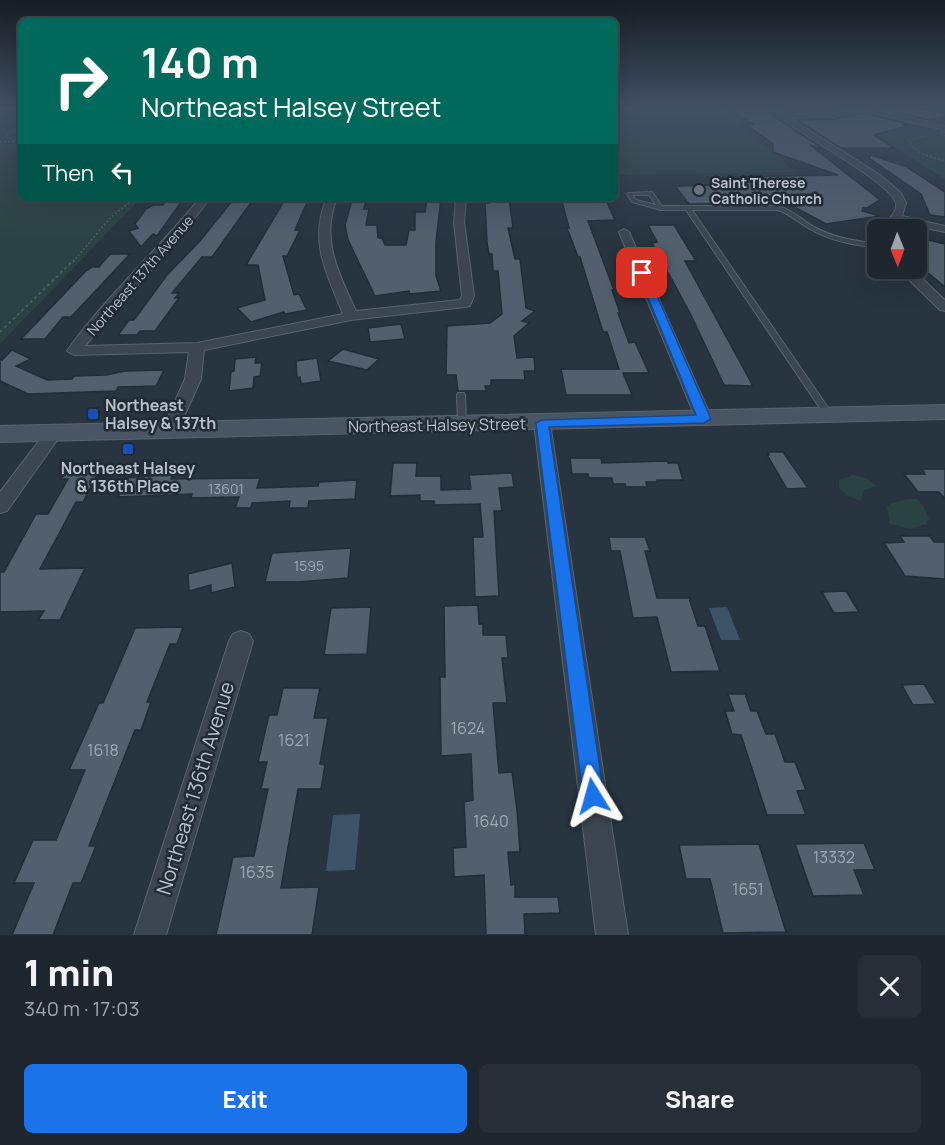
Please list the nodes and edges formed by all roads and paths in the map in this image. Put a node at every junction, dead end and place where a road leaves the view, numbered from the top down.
1 (833, 152) edge
2 (920, 152) edge
3 (945, 161) edge
4 (131, 201) edge
5 (203, 201) edge
6 (331, 201) edge
7 (461, 201) edge
8 (661, 208) junction
9 (688, 208) junction
10 (895, 218) joint
11 (945, 229) edge
12 (624, 232) dead end
13 (867, 245) edge
14 (915, 279) edge
15 (945, 307) edge
16 (351, 316) junction
17 (0, 332) edge
18 (197, 347) junction
19 (461, 395) dead end
20 (945, 412) edge
21 (829, 415) junction
22 (704, 419) junction
23 (542, 423) junction
24 (462, 424) junction
25 (170, 430) junction
26 (54, 433) junction
27 (0, 434) edge
28 (0, 506) edge
29 (241, 641) dead end
30 (150, 935) edge
31 (612, 935) edge

1 - 10 street
2 - 3 path
4 - 17 path
5 - 18 street, Northeast 137th Avenue
6 - 16 street
7 - 16 street
8 - 8 lane
8 - 9 lane
9 - 13 lane
9 - 21 lane
10 - 11 street
12 - 22 street
14 - 15 street
16 - 18 street
18 - 25 street
19 - 24 lane
20 - 21 main road, Northeast Halsey Street
21 - 22 main road, Northeast Halsey Street
22 - 23 main road, Northeast Halsey Street
23 - 24 main road, Northeast Halsey Street
23 - 31 street
24 - 25 main road, Northeast Halsey Street
25 - 26 main road, Northeast Halsey Street
26 - 27 main road, Northeast Halsey Street
26 - 28 street
29 - 30 street, Northeast 136th Avenue

